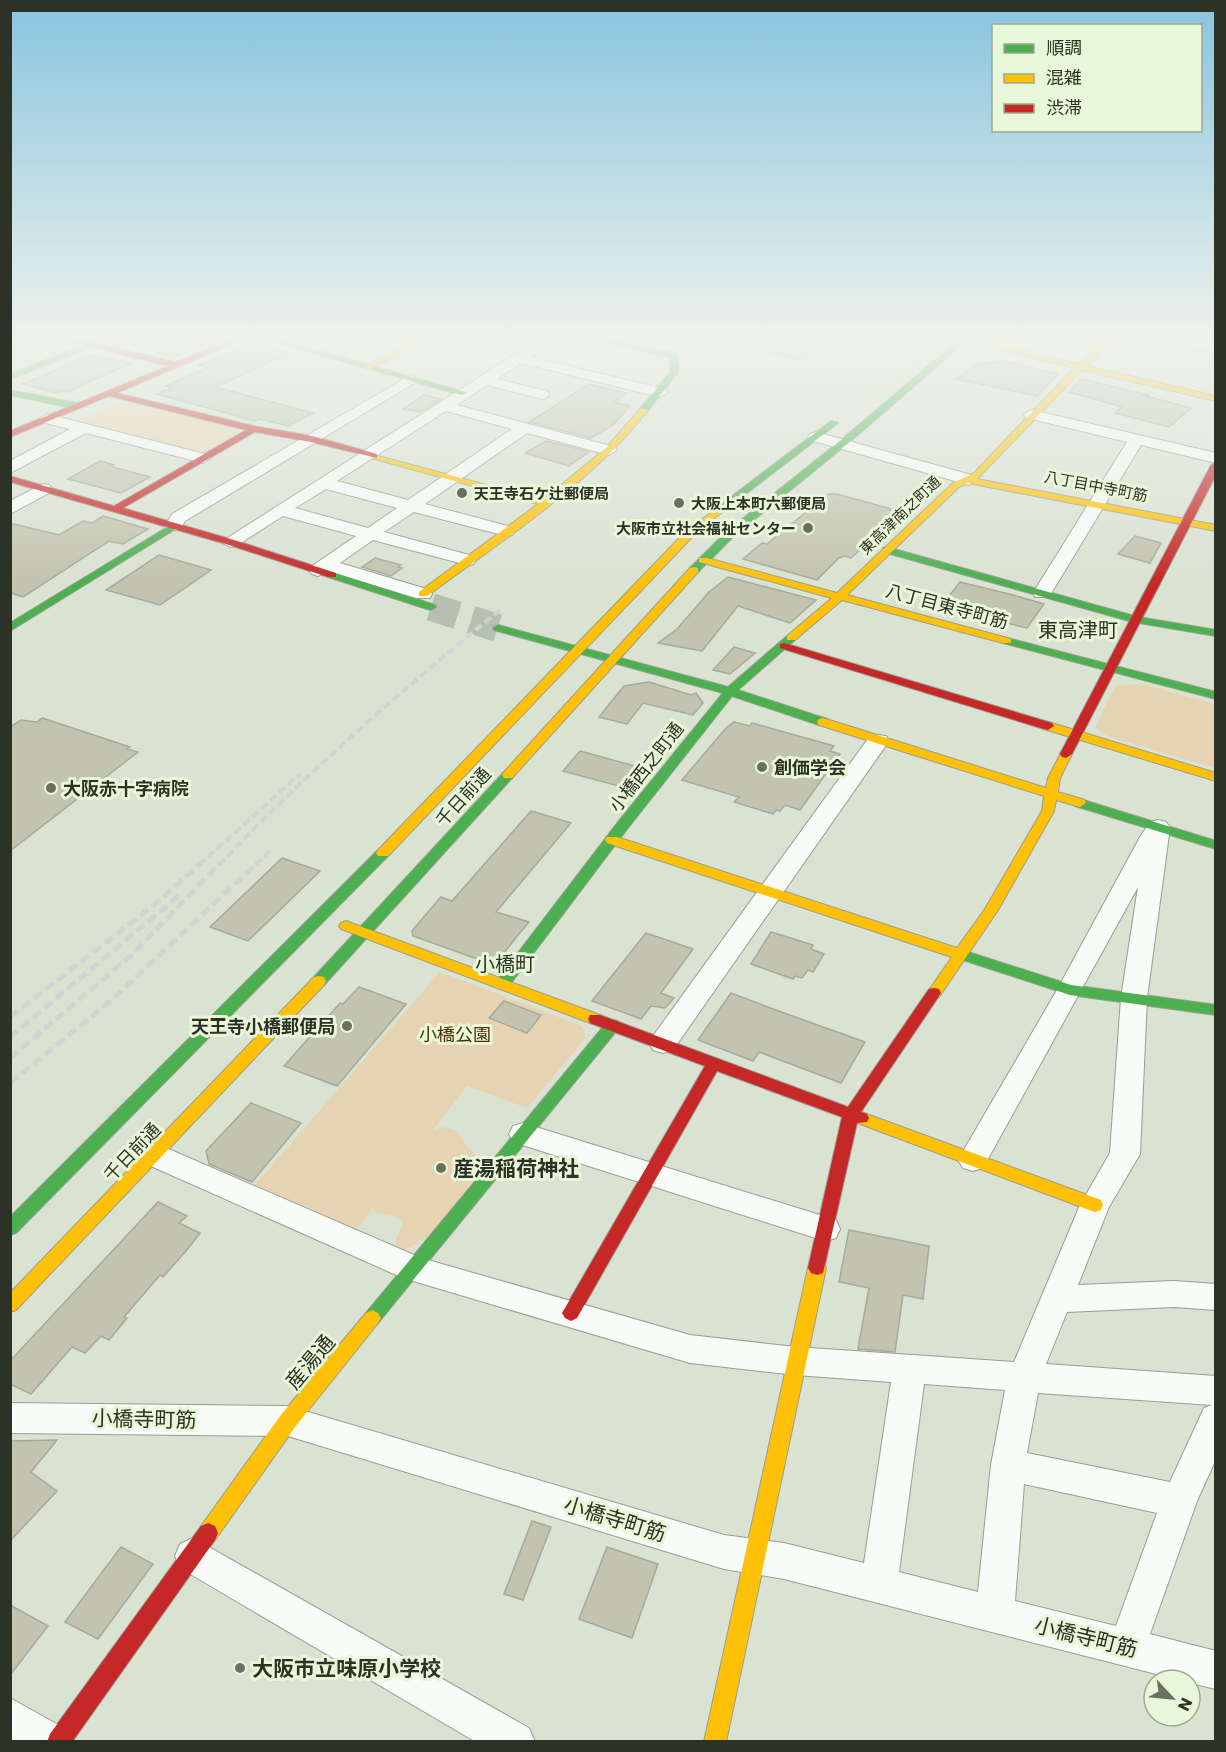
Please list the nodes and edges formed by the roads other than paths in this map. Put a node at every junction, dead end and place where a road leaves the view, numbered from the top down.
1 (45, 420) edge
2 (50, 420) edge
3 (217, 420) edge
4 (344, 420) edge
5 (423, 420) edge
6 (493, 420) edge
7 (636, 420) edge
8 (837, 420) edge
9 (870, 420) edge
10 (1027, 420) edge
11 (1052, 420) edge
12 (82, 429) junction
13 (254, 429) junction
14 (523, 429) junction
15 (10, 434) edge
16 (816, 437) junction
17 (312, 439) junction
18 (1137, 440) junction
19 (843, 443) junction
20 (609, 450) junction
21 (370, 454) junction
22 (203, 458) junction
23 (1215, 458) edge
24 (1215, 465) edge
25 (10, 468) edge
26 (454, 477) junction
27 (10, 479) edge
28 (969, 480) junction
29 (324, 483) junction
30 (43, 489) junction
31 (545, 503) junction
32 (1096, 503) junction
33 (412, 506) junction
34 (10, 509) edge
35 (115, 509) junction
36 (281, 510) junction
37 (1189, 521) junction
38 (174, 526) junction
39 (1215, 528) edge
40 (506, 531) junction
41 (371, 534) junction
42 (230, 542) junction
43 (887, 550) junction
44 (467, 560) junction
45 (703, 560) junction
46 (323, 568) junction
47 (1042, 592) junction
48 (840, 596) junction
49 (427, 601) joint
50 (1137, 620) junction
51 (10, 628) edge
52 (498, 628) tunnel mouth
53 (1215, 633) edge
54 (784, 646) junction
55 (578, 650) junction
56 (614, 659) junction
57 (1109, 668) junction
58 (730, 691) junction
59 (1215, 696) edge
60 (1076, 734) junction
61 (878, 741) junction
62 (1215, 777) edge
63 (1050, 795) junction
64 (1158, 827) junction
65 (612, 840) junction
66 (1215, 845) edge
67 (770, 892) junction
68 (322, 917) junction
69 (364, 933) junction
70 (961, 953) junction
71 (503, 983) junction
72 (1070, 990) junction
73 (1134, 998) junction
74 (1215, 1010) edge
75 (613, 1025) junction
76 (663, 1043) junction
77 (714, 1063) junction
78 (851, 1114) junction
79 (523, 1134) junction
80 (154, 1155) junction
81 (973, 1160) junction
82 (651, 1173) junction
83 (1095, 1205) junction
84 (10, 1228) edge
85 (825, 1229) junction
86 (414, 1269) junction
87 (1215, 1297) edge
88 (1057, 1299) junction
89 (10, 1305) edge
90 (571, 1313) junction
91 (796, 1361) junction
92 (909, 1369) junction
93 (1024, 1377) junction
94 (1215, 1391) edge
95 (10, 1418) edge
96 (1215, 1419) edge
97 (288, 1421) junction
98 (1008, 1465) junction
99 (1179, 1501) junction
100 (194, 1556) junction
101 (754, 1557) junction
102 (879, 1586) junction
103 (995, 1614) junction
104 (1127, 1647) junction
105 (1215, 1670) edge
106 (10, 1718) edge
107 (50, 1742) edge
108 (58, 1742) edge
109 (515, 1742) edge
110 (715, 1742) edge

1 - 15 street
2 - 12 street
3 - 13 street
4 - 17 street
5 - 21 street
6 - 14 street
7 - 20 street
8 - 16 street, 千日前通
9 - 19 street, 千日前通
10 - 28 street, 東高津南之町通
11 - 18 street
12 - 22 street
12 - 25 street
13 - 17 street
13 - 22 street
14 - 20 street
14 - 26 street
16 - 19 street
16 - 55 street, 千日前通
17 - 21 street
17 - 38 street
18 - 23 street
18 - 32 street
19 - 28 street
19 - 45 street, 千日前通
20 - 31 street
21 - 26 street
21 - 29 street
22 - 35 street
24 - 37 street
26 - 31 street
26 - 33 street
27 - 30 street
28 - 32 street, 八丁目中寺町筋
28 - 43 street, 東高津南之町通
29 - 33 street
29 - 36 street
30 - 34 street
30 - 35 street
31 - 40 street
32 - 37 street, 八丁目中寺町筋
32 - 47 street
33 - 40 street
33 - 41 street
35 - 38 street
36 - 41 street
36 - 42 street
37 - 39 street, 八丁目中寺町筋
37 - 50 street
38 - 42 street
38 - 51 street
40 - 44 street
41 - 44 street
41 - 46 street
42 - 46 street
43 - 47 street
43 - 48 street, 東高津南之町通
44 - 49 street
45 - 48 street, 八丁目東寺町筋
45 - 56 street, 千日前通
46 - 49 street
47 - 50 street
48 - 54 street, 小橋西之町通
48 - 57 street, 八丁目東寺町筋
50 - 53 street
50 - 57 street
52 - 55 street
54 - 58 street, 小橋西之町通
54 - 60 street
55 - 56 street
55 - 68 street, 千日前通
56 - 58 street
56 - 69 street, 千日前通
57 - 59 street, 八丁目東寺町筋
57 - 60 street
58 - 61 street
58 - 65 street, 小橋西之町通
60 - 62 street
60 - 63 street
61 - 63 street
61 - 67 street
63 - 64 street
63 - 70 street
64 - 66 street
64 - 72 street
64 - 73 street
65 - 67 street
65 - 71 street, 小橋西之町通
67 - 70 street
67 - 76 street
68 - 69 street
68 - 84 street, 千日前通
69 - 71 street
69 - 80 street, 千日前通
70 - 72 street
70 - 78 street
71 - 75 street
72 - 73 street
72 - 81 street
73 - 74 street
73 - 83 street
75 - 76 street
75 - 79 street, 産湯通
76 - 77 street
77 - 78 street
77 - 82 street
78 - 81 street
78 - 85 street
79 - 82 street
79 - 86 street, 産湯通
80 - 86 street
80 - 89 street, 千日前通
81 - 83 street
82 - 85 street
82 - 90 street
83 - 88 street
85 - 91 street
86 - 90 street
86 - 97 street, 産湯通
87 - 88 street
88 - 93 street
90 - 91 street
91 - 92 street
91 - 101 street
92 - 93 street
92 - 102 street
93 - 94 street
93 - 98 street
95 - 97 street, 小橋寺町筋
96 - 99 street
97 - 100 street, 産湯通
97 - 101 street, 小橋寺町筋
98 - 99 street
98 - 103 street
99 - 104 street
100 - 108 street, 産湯通
100 - 109 street
101 - 102 street, 小橋寺町筋
101 - 110 street
102 - 103 street, 小橋寺町筋
103 - 104 street, 小橋寺町筋
104 - 105 street, 小橋寺町筋
106 - 107 street

